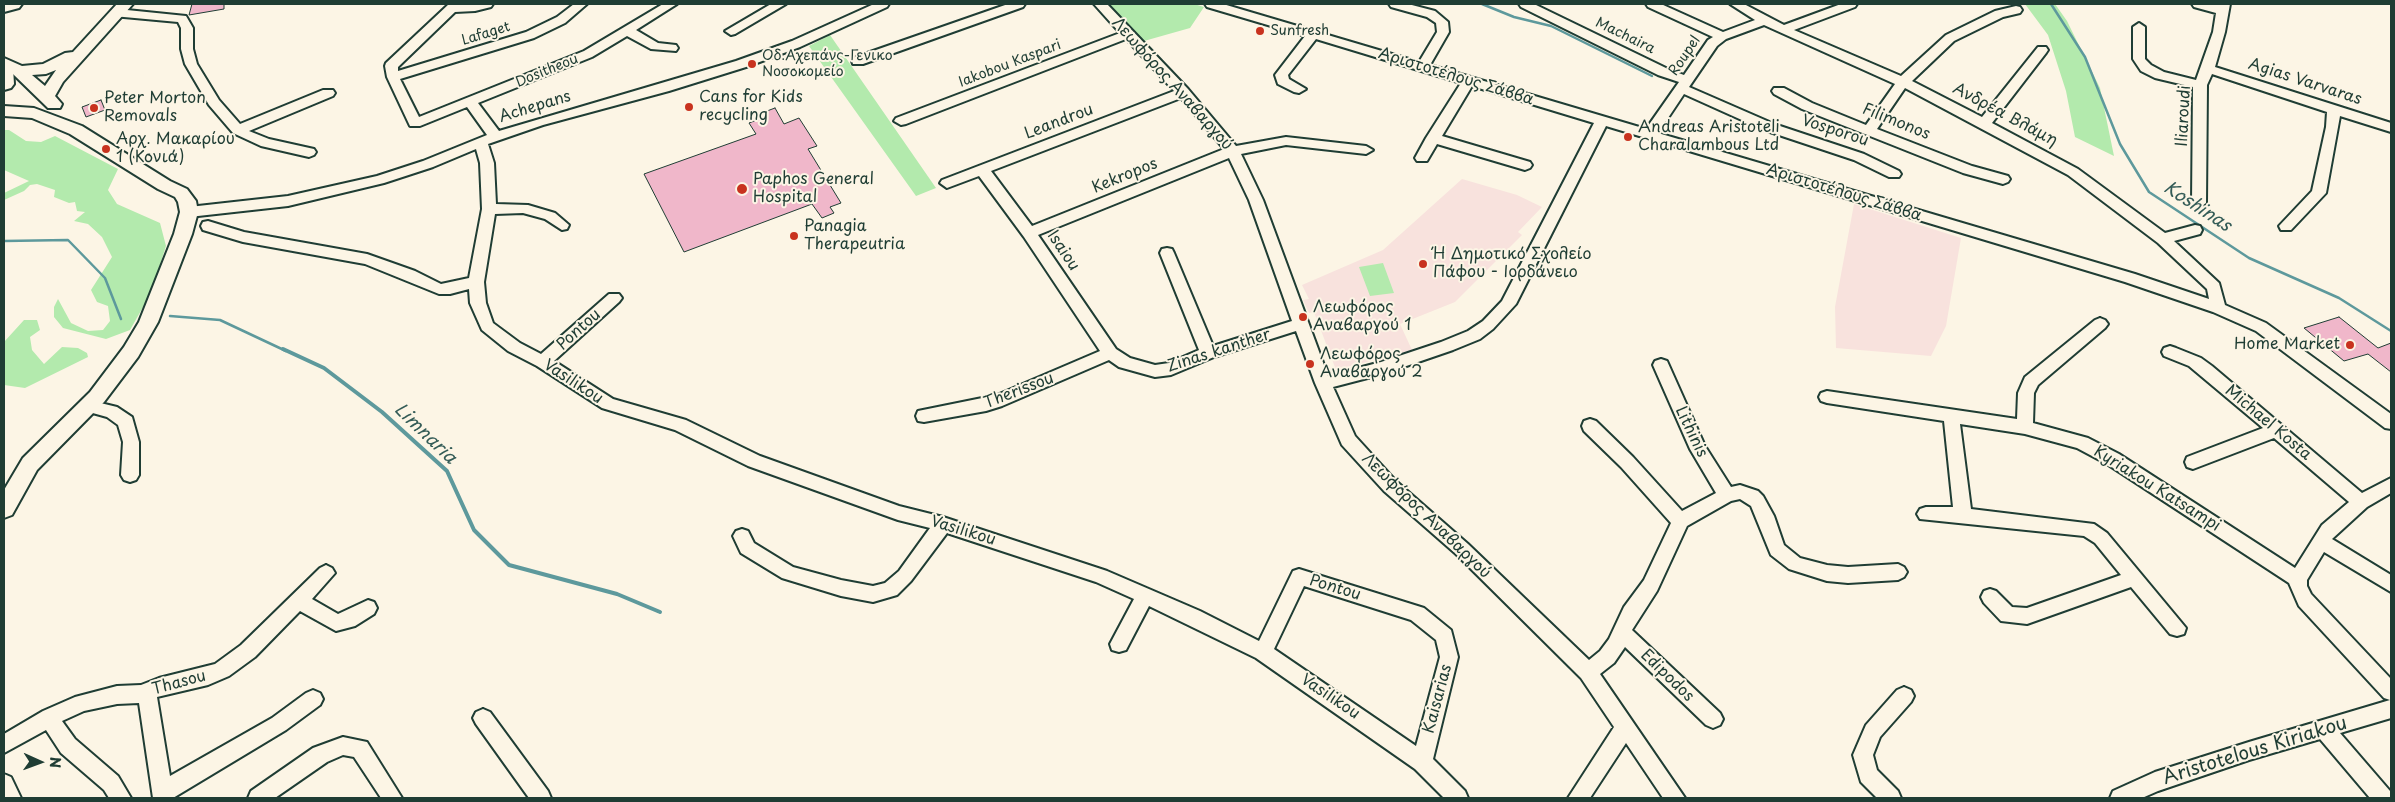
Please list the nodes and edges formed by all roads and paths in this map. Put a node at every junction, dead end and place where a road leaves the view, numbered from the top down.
1 (13, 4) edge
2 (487, 4) edge
3 (581, 4) edge
4 (671, 4) edge
5 (780, 4) edge
6 (883, 4) edge
7 (1018, 4) edge
8 (1100, 4) edge
9 (1211, 4) edge
10 (1395, 4) edge
11 (1525, 4) edge
12 (1652, 4) edge
13 (1736, 4) edge
14 (1851, 4) edge
15 (2198, 4) edge
16 (455, 6) edge
17 (4, 7) edge
18 (2224, 7) edge
19 (121, 8) edge
20 (2016, 10) dead end
21 (1765, 21) junction
22 (2139, 27) dead end
23 (1783, 30) junction
24 (628, 31) junction
25 (731, 31) dead end
26 (1129, 34) junction
27 (1314, 35) junction
28 (1722, 36) junction
29 (672, 48) dead end
30 (83, 49) junction
31 (2042, 50) dead end
32 (858, 61) dead end
33 (4, 63) edge
34 (1422, 67) junction
35 (2208, 69) junction
36 (11, 70) edge
37 (392, 71) junction
38 (1469, 81) junction
39 (1903, 82) junction
40 (4, 84) edge
41 (1684, 84) junction
42 (2200, 85) junction
43 (1299, 89) dead end
44 (1779, 91) dead end
45 (1184, 92) junction
46 (328, 93) dead end
47 (47, 97) junction
48 (470, 102) junction
49 (2334, 110) junction
50 (4, 111) edge
51 (1602, 120) junction
52 (902, 121) dead end
53 (1984, 124) junction
54 (2391, 128) edge
55 (1870, 129) junction
56 (76, 130) junction
57 (238, 130) junction
58 (1650, 134) junction
59 (496, 137) junction
60 (1433, 138) junction
61 (480, 142) junction
62 (1366, 150) dead end
63 (1233, 151) junction
64 (309, 152) dead end
65 (1422, 158) dead end
66 (1525, 165) dead end
67 (983, 170) junction
68 (1894, 174) dead end
69 (2003, 179) dead end
70 (947, 183) dead end
71 (2199, 203) dead end
72 (489, 209) junction
73 (189, 212) junction
74 (562, 225) dead end
75 (208, 226) dead end
76 (2286, 226) dead end
77 (2195, 230) dead end
78 (1030, 233) junction
79 (2163, 239) junction
80 (1167, 253) dead end
81 (476, 282) junction
82 (614, 298) dead end
83 (2218, 308) junction
84 (1300, 324) junction
85 (2100, 324) dead end
86 (2170, 352) dead end
87 (1110, 353) junction
88 (1208, 353) junction
89 (543, 362) junction
90 (1661, 365) dead end
91 (1323, 384) junction
92 (1827, 397) dead end
93 (88, 406) junction
94 (1951, 414) junction
95 (924, 416) dead end
96 (2391, 423) edge
97 (1590, 426) dead end
98 (2025, 427) junction
99 (2277, 430) junction
100 (2193, 462) dead end
101 (130, 475) dead end
102 (2391, 485) edge
103 (1727, 495) junction
104 (2361, 502) junction
105 (4, 509) edge
106 (1926, 514) dead end
107 (1964, 515) junction
108 (1680, 521) junction
109 (943, 524) junction
110 (742, 536) dead end
111 (2321, 541) junction
112 (1898, 572) dead end
113 (326, 573) dead end
114 (2134, 578) junction
115 (2298, 579) junction
116 (2391, 584) edge
117 (1145, 596) junction
118 (1990, 597) dead end
119 (300, 601) junction
120 (368, 608) dead end
121 (2176, 628) dead end
122 (1622, 632) junction
123 (1444, 636) joint
124 (1119, 644) dead end
125 (1263, 652) junction
126 (1588, 672) junction
127 (2391, 692) edge
128 (142, 694) junction
129 (1904, 696) dead end
130 (313, 699) dead end
131 (2391, 709) edge
132 (50, 717) junction
133 (483, 718) dead end
134 (1713, 719) dead end
135 (1626, 726) junction
136 (2324, 729) junction
137 (4, 744) edge
138 (1422, 762) junction
139 (4, 784) edge
140 (163, 795) edge
141 (11, 798) edge
142 (121, 798) edge
143 (258, 798) edge
144 (392, 798) edge
145 (541, 798) edge
146 (1458, 798) edge
147 (1578, 798) edge
148 (1675, 798) edge
149 (1891, 798) edge
150 (2120, 798) edge
151 (2384, 798) edge

1 - 17 highway
2 - 16 street
3 - 37 street, Lafaget
4 - 24 street, Dositheou
5 - 25 street
6 - 59 street, Achepans
7 - 32 street
8 - 26 street, Λεωφόρος Αναβαργού
9 - 27 street, Αριστοτέλους Σάββα
10 - 34 street
11 - 41 street, Machaira
12 - 28 street
13 - 21 street, Ανδρέα Βλάμη
14 - 23 street
15 - 18 street
16 - 37 street
18 - 35 street, Iliaroudi
19 - 30 main road
19 - 57 street
20 - 39 street
21 - 23 street, Ανδρέα Βλάμη
21 - 28 street, Roupel
22 - 42 street
23 - 39 street, Ανδρέα Βλάμη
24 - 29 street
24 - 48 street, Dositheou
26 - 45 street, Λεωφόρος Αναβαργού
26 - 52 street, Iakobou Kaspari
27 - 34 street, Αριστοτέλους Σάββα
27 - 43 street
28 - 41 street, Roupel
30 - 36 main road
30 - 47 main road
31 - 53 street
33 - 36 main road
34 - 38 street, Αριστοτέλους Σάββα
35 - 42 street, Iliaroudi
35 - 49 street, Agias Varvaras
36 - 40 highway
36 - 47 main road
37 - 48 street, Dositheou
38 - 51 street, Αριστοτέλους Σάββα
38 - 60 street
39 - 53 street, Ανδρέα Βλάμη
39 - 55 street
41 - 58 street, Roupel
41 - 68 street, Vosporou
42 - 71 street, Iliaroudi
44 - 55 street, Filimonos
45 - 63 street, Λεωφόρος Αναβαργού
45 - 67 street, Leandrou
46 - 57 street
47 - 56 main road
48 - 59 street
49 - 54 street, Agias Varvaras
49 - 76 street
50 - 56 main road
51 - 58 street, Αριστοτέλους Σάββα
51 - 91 street
53 - 79 street, Ανδρέα Βλάμη
55 - 69 street, Filimonos
56 - 73 main road
57 - 64 street
58 - 83 street, Αριστοτέλους Σάββα
59 - 61 street, Achepans
60 - 65 street
60 - 66 street
61 - 72 street, Vasilikou
61 - 73 street, Achepans
62 - 63 street, Kekropos
63 - 78 street, Kekropos
63 - 84 street, Λεωφόρος Αναβαργού
67 - 70 street, Leandrou
67 - 78 street, Isaiou
72 - 74 street
72 - 81 street, Vasilikou
73 - 93 main road
75 - 81 street
77 - 79 street
78 - 87 street, Isaiou
79 - 83 street, Ανδρέα Βλάμη
80 - 88 street
81 - 89 street, Vasilikou
82 - 89 street, Pontou
83 - 96 street, Αριστοτέλους Σάββα
84 - 88 street, Zinas kanther
84 - 91 street, Λεωφόρος Αναβαργού
85 - 98 street
86 - 99 street, Michael Kosta
87 - 88 street, Zinas kanther
87 - 95 street, Therissou
89 - 109 street, Vasilikou
90 - 103 street, Lithinis
91 - 126 street, Λεωφόρος Αναβαργού
92 - 94 street, Kyriakou Katsampi
93 - 101 street
93 - 105 main road
94 - 98 street, Kyriakou Katsampi
94 - 107 street
97 - 108 street
98 - 115 street, Kyriakou Katsampi
99 - 100 street
99 - 104 street, Michael Kosta
102 - 104 street
103 - 108 street
103 - 112 street
104 - 111 street
106 - 107 street
107 - 114 street
108 - 122 street
109 - 110 street
109 - 117 street, Vasilikou
111 - 115 street
111 - 116 street
113 - 119 street, Thasou
114 - 118 street
114 - 121 street
115 - 127 street
117 - 124 street
117 - 125 street, Vasilikou
119 - 120 street
119 - 128 street, Thasou
122 - 126 street
122 - 134 street, Edipodos
123 - 125 street, Pontou
123 - 138 street, Kaisarias
125 - 138 street, Vasilikou
126 - 135 street, Λεωφόρος Αναβαργού
128 - 132 street, Thasou
128 - 140 street
129 - 149 street
130 - 140 street
131 - 136 street, Aristotelous Kiriakou
132 - 137 street, Thasou
132 - 142 street
133 - 145 street
135 - 147 street
135 - 148 street, Λεωφόρος Αναβαργού
136 - 150 street, Aristotelous Kiriakou
136 - 151 street
138 - 146 street, Vasilikou
139 - 141 street
143 - 144 street

